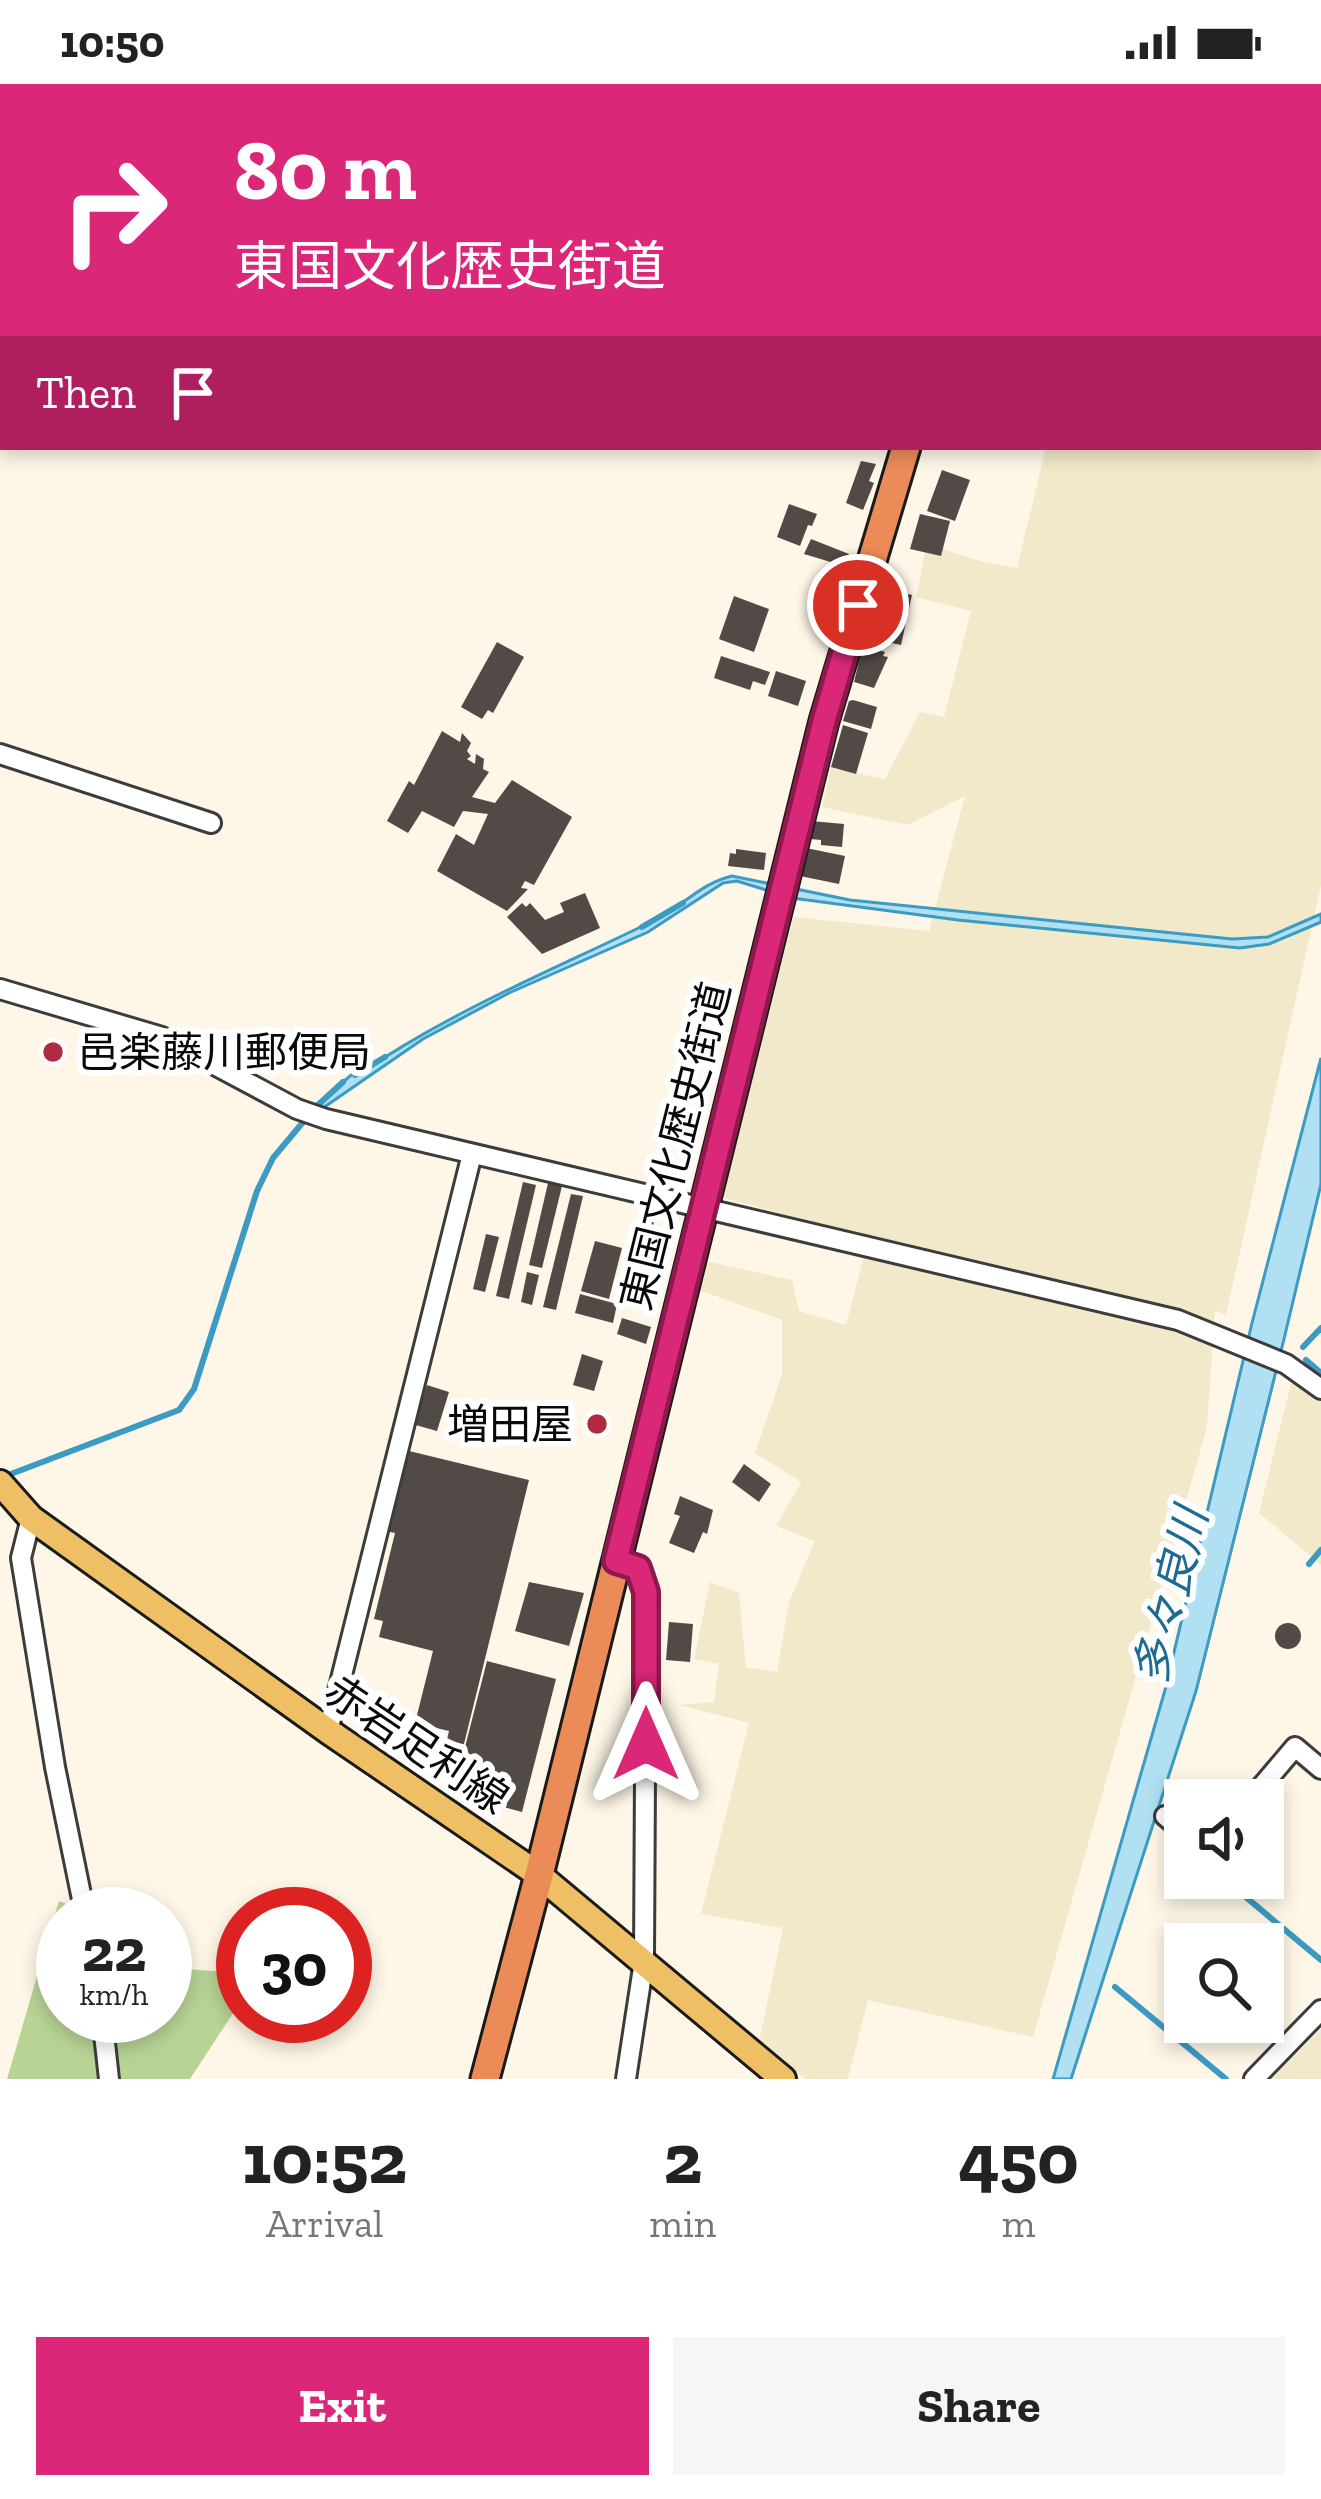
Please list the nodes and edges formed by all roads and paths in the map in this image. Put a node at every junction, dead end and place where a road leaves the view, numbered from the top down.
1 (905, 450) edge
2 (0, 754) edge
3 (211, 823) dead end
4 (0, 989) edge
5 (472, 1154) junction
6 (702, 1209) junction
7 (1321, 1390) edge
8 (0, 1483) edge
9 (31, 1518) junction
10 (616, 1561) junction
11 (328, 1731) junction
12 (1321, 1769) edge
13 (1268, 1779) edge
14 (539, 1875) junction
15 (79, 1887) edge
16 (644, 1961) junction
17 (1321, 2010) edge
18 (105, 2043) edge
19 (109, 2079) edge
20 (485, 2079) edge
21 (626, 2079) edge
22 (782, 2079) edge
23 (1254, 2079) edge

1 - 6 highway, 東国文化歴史街道
2 - 3 street
4 - 5 street
5 - 6 street
5 - 11 street
6 - 7 street
6 - 10 highway, 東国文化歴史街道
8 - 9 main road, 赤岩足利線
9 - 11 main road, 赤岩足利線
9 - 15 street
10 - 14 highway, 東国文化歴史街道
10 - 16 street
11 - 14 main road, 赤岩足利線
12 - 13 street
14 - 16 main road, 赤岩足利線
14 - 20 highway, 東国文化歴史街道
16 - 21 street
16 - 22 main road, 赤岩足利線
17 - 23 street
18 - 19 street

